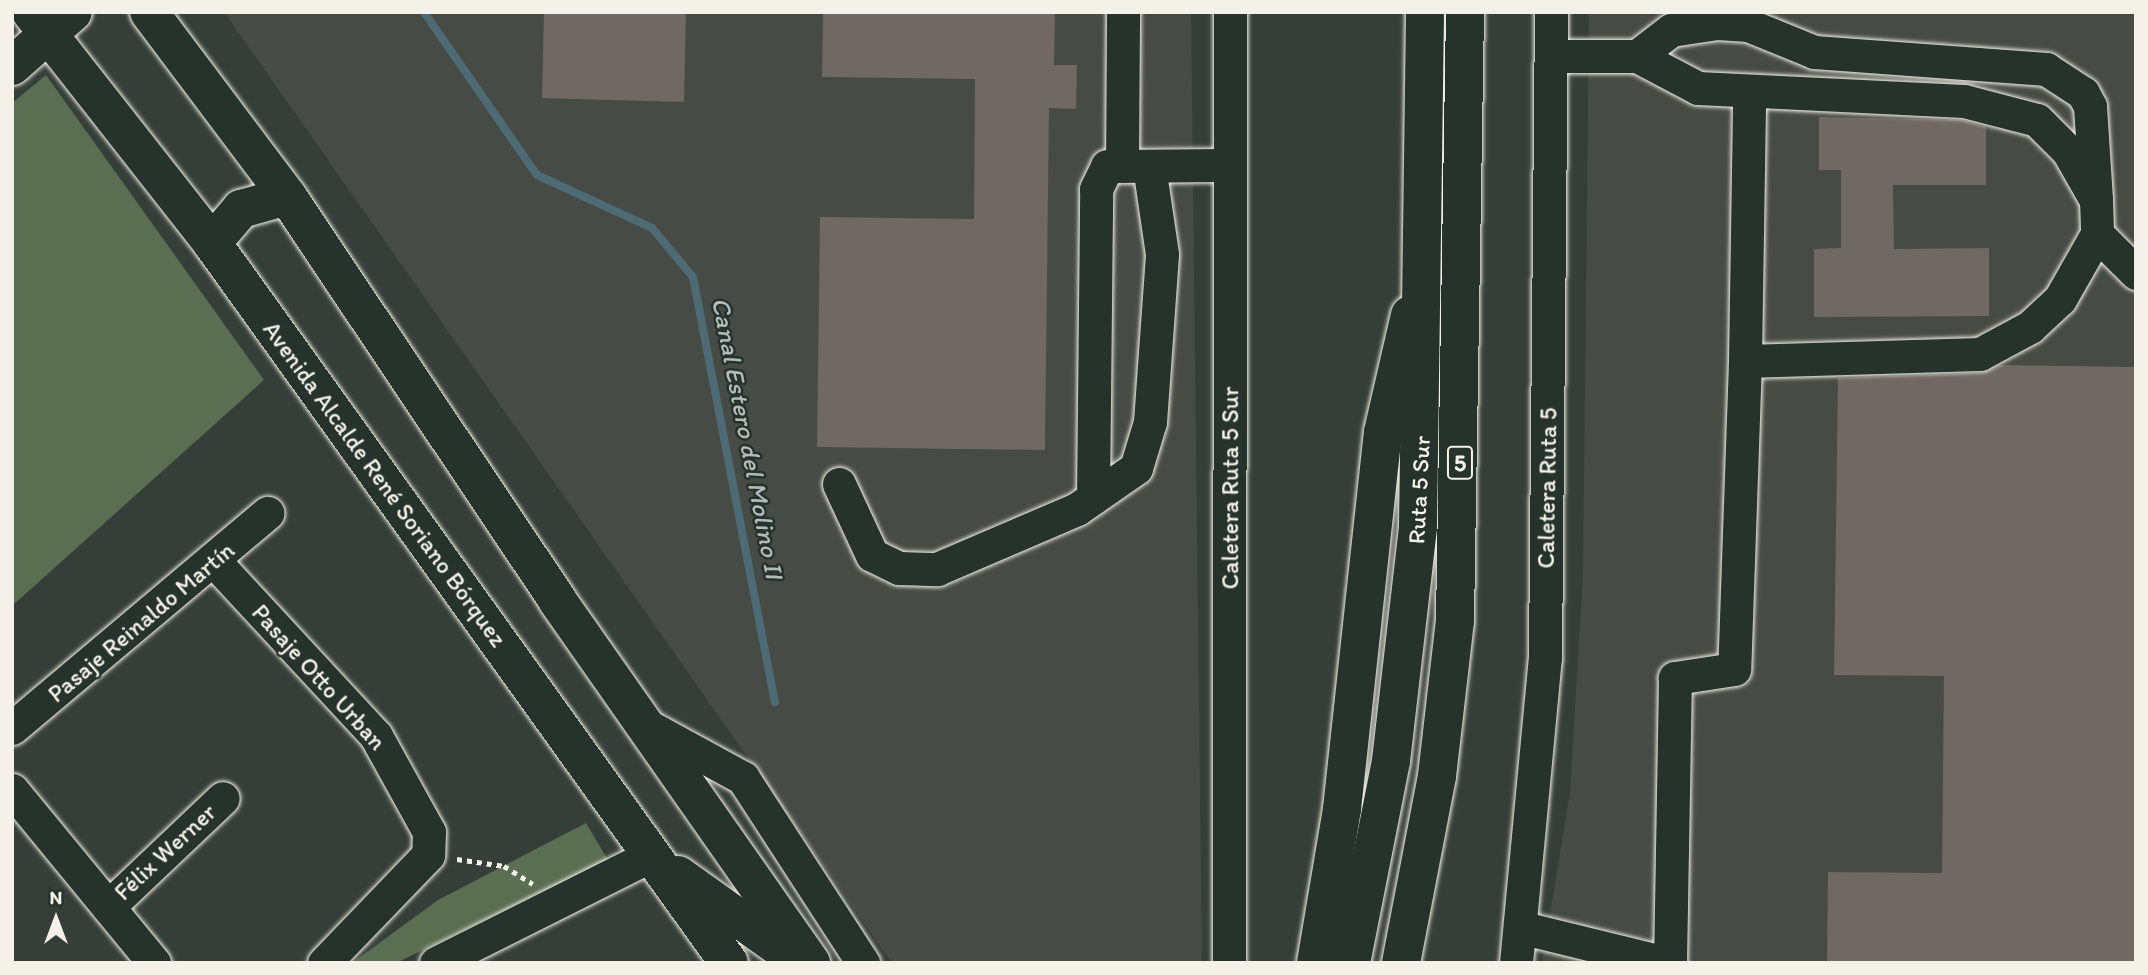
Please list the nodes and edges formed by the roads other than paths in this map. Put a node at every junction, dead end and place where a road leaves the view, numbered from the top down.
1 (149, 12) edge
2 (1123, 12) edge
3 (1230, 12) edge
4 (1425, 12) edge
5 (1465, 12) edge
6 (1550, 12) edge
7 (50, 20) edge
8 (1551, 56) junction
9 (1637, 56) junction
10 (12, 66) edge
11 (1749, 92) junction
12 (1230, 165) junction
13 (1135, 166) junction
14 (287, 196) junction
15 (2096, 200) junction
16 (2097, 234) junction
17 (212, 243) junction
18 (1425, 268) junction
19 (2136, 273) edge
20 (1745, 361) junction
21 (839, 484) dead end
22 (1093, 498) junction
23 (267, 513) dead end
24 (215, 562) junction
25 (644, 724) junction
26 (12, 728) edge
27 (12, 790) edge
28 (223, 798) dead end
29 (650, 856) junction
30 (108, 907) junction
31 (1523, 928) junction
32 (719, 955) edge
33 (154, 963) edge
34 (324, 963) edge
35 (436, 963) edge
36 (801, 963) edge
37 (811, 963) edge
38 (863, 963) edge
39 (1229, 963) edge
40 (1316, 963) edge
41 (1350, 963) edge
42 (1403, 963) edge
43 (1516, 963) edge
44 (1668, 963) edge

1 - 14 main road
2 - 13 street
3 - 12 street, Caletera Ruta 5 Sur
4 - 18 main road, Ruta 5 Sur / 5
5 - 42 main road, Ruta 5 Sur / 5
6 - 8 street, Caletera Ruta 5
7 - 10 main road
7 - 17 main road, Avenida Alcalde René Soriano Bórquez
8 - 9 street
8 - 31 street, Caletera Ruta 5
9 - 11 street
9 - 15 street
11 - 15 street
11 - 20 street
12 - 13 street
12 - 39 street, Caletera Ruta 5 Sur
13 - 22 street
13 - 22 street
14 - 17 main road
14 - 25 main road
15 - 16 street
16 - 19 street
16 - 20 street
17 - 29 main road, Avenida Alcalde René Soriano Bórquez
18 - 40 main road
18 - 41 main road, Ruta 5 Sur / 5
20 - 44 street
21 - 22 street
23 - 24 street, Pasaje Reinaldo Martín
24 - 26 street, Pasaje Reinaldo Martín
24 - 34 street, Pasaje Otto Urban
25 - 37 main road
25 - 38 street
27 - 30 street
28 - 30 street, Félix Werner
29 - 32 main road, Avenida Alcalde René Soriano Bórquez
29 - 35 street
29 - 36 main road
30 - 33 street
31 - 43 street, Caletera Ruta 5
31 - 44 street

